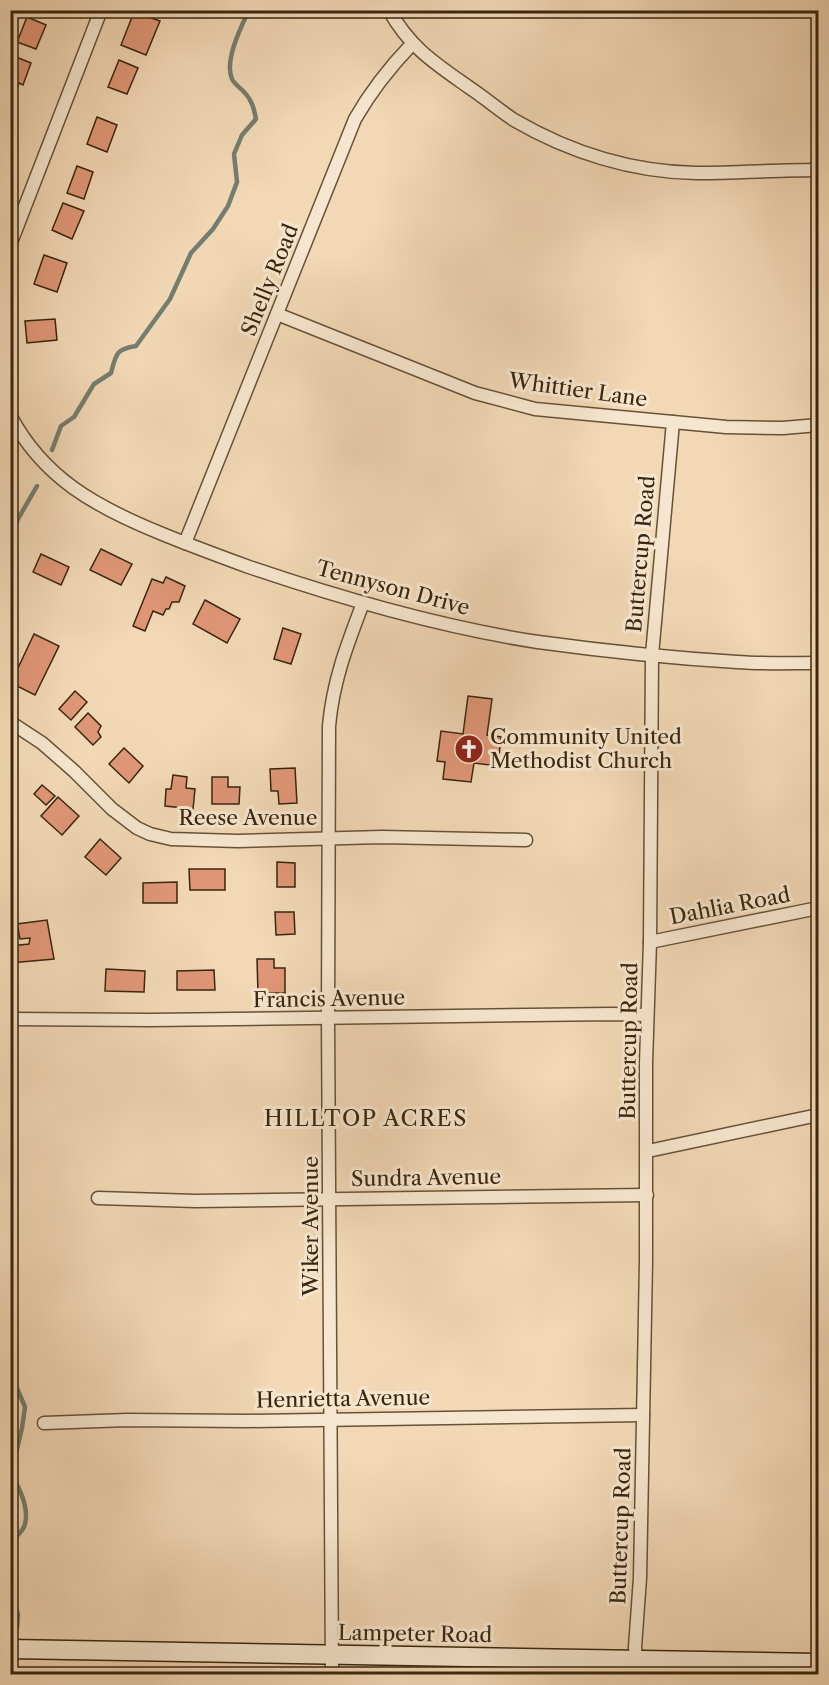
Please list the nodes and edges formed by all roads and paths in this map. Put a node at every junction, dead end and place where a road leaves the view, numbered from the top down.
1 (101, 10) edge
2 (389, 10) edge
3 (412, 44) junction
4 (819, 170) edge
5 (10, 245) edge
6 (277, 314) junction
7 (10, 415) edge
8 (674, 422) junction
9 (819, 425) edge
10 (185, 543) junction
11 (363, 603) junction
12 (652, 655) junction
13 (819, 663) edge
14 (10, 722) edge
15 (329, 838) junction
16 (526, 840) dead end
17 (819, 908) edge
18 (650, 942) junction
19 (647, 1015) junction
20 (10, 1019) edge
21 (328, 1019) junction
22 (819, 1114) edge
23 (648, 1151) junction
24 (647, 1195) junction
25 (98, 1198) dead end
26 (331, 1198) junction
27 (643, 1415) junction
28 (331, 1419) junction
29 (44, 1423) dead end
30 (10, 1649) edge
31 (333, 1655) junction
32 (636, 1661) junction
33 (819, 1663) edge
34 (332, 1674) edge

1 - 5 street
2 - 3 street
3 - 4 street
3 - 6 street, Shelly Road
6 - 8 street, Whittier Lane
6 - 10 street, Shelly Road
7 - 10 street, Tennyson Drive
8 - 9 street, Whittier Lane
8 - 12 street, Buttercup Road
10 - 11 street, Tennyson Drive
11 - 12 street, Tennyson Drive
11 - 15 street, Wiker Avenue
12 - 13 street, Tennyson Drive
12 - 18 street, Buttercup Road
14 - 15 street, Reese Avenue
15 - 16 street, Reese Avenue
15 - 21 street, Wiker Avenue
17 - 18 street, Dahlia Road
18 - 19 street, Buttercup Road
19 - 21 street, Francis Avenue
19 - 23 street, Buttercup Road
20 - 21 street, Francis Avenue
21 - 26 street, Wiker Avenue
22 - 23 street
23 - 24 street, Buttercup Road
24 - 26 street, Sundra Avenue
24 - 27 street, Buttercup Road
25 - 26 street, Sundra Avenue
26 - 28 street, Wiker Avenue
27 - 28 street, Henrietta Avenue
27 - 32 street, Buttercup Road
28 - 29 street, Henrietta Avenue
28 - 31 street, Wiker Avenue
30 - 31 main road, Lampeter Road
31 - 32 main road, Lampeter Road
31 - 34 street, Wiker Avenue
32 - 33 main road, Lampeter Road

